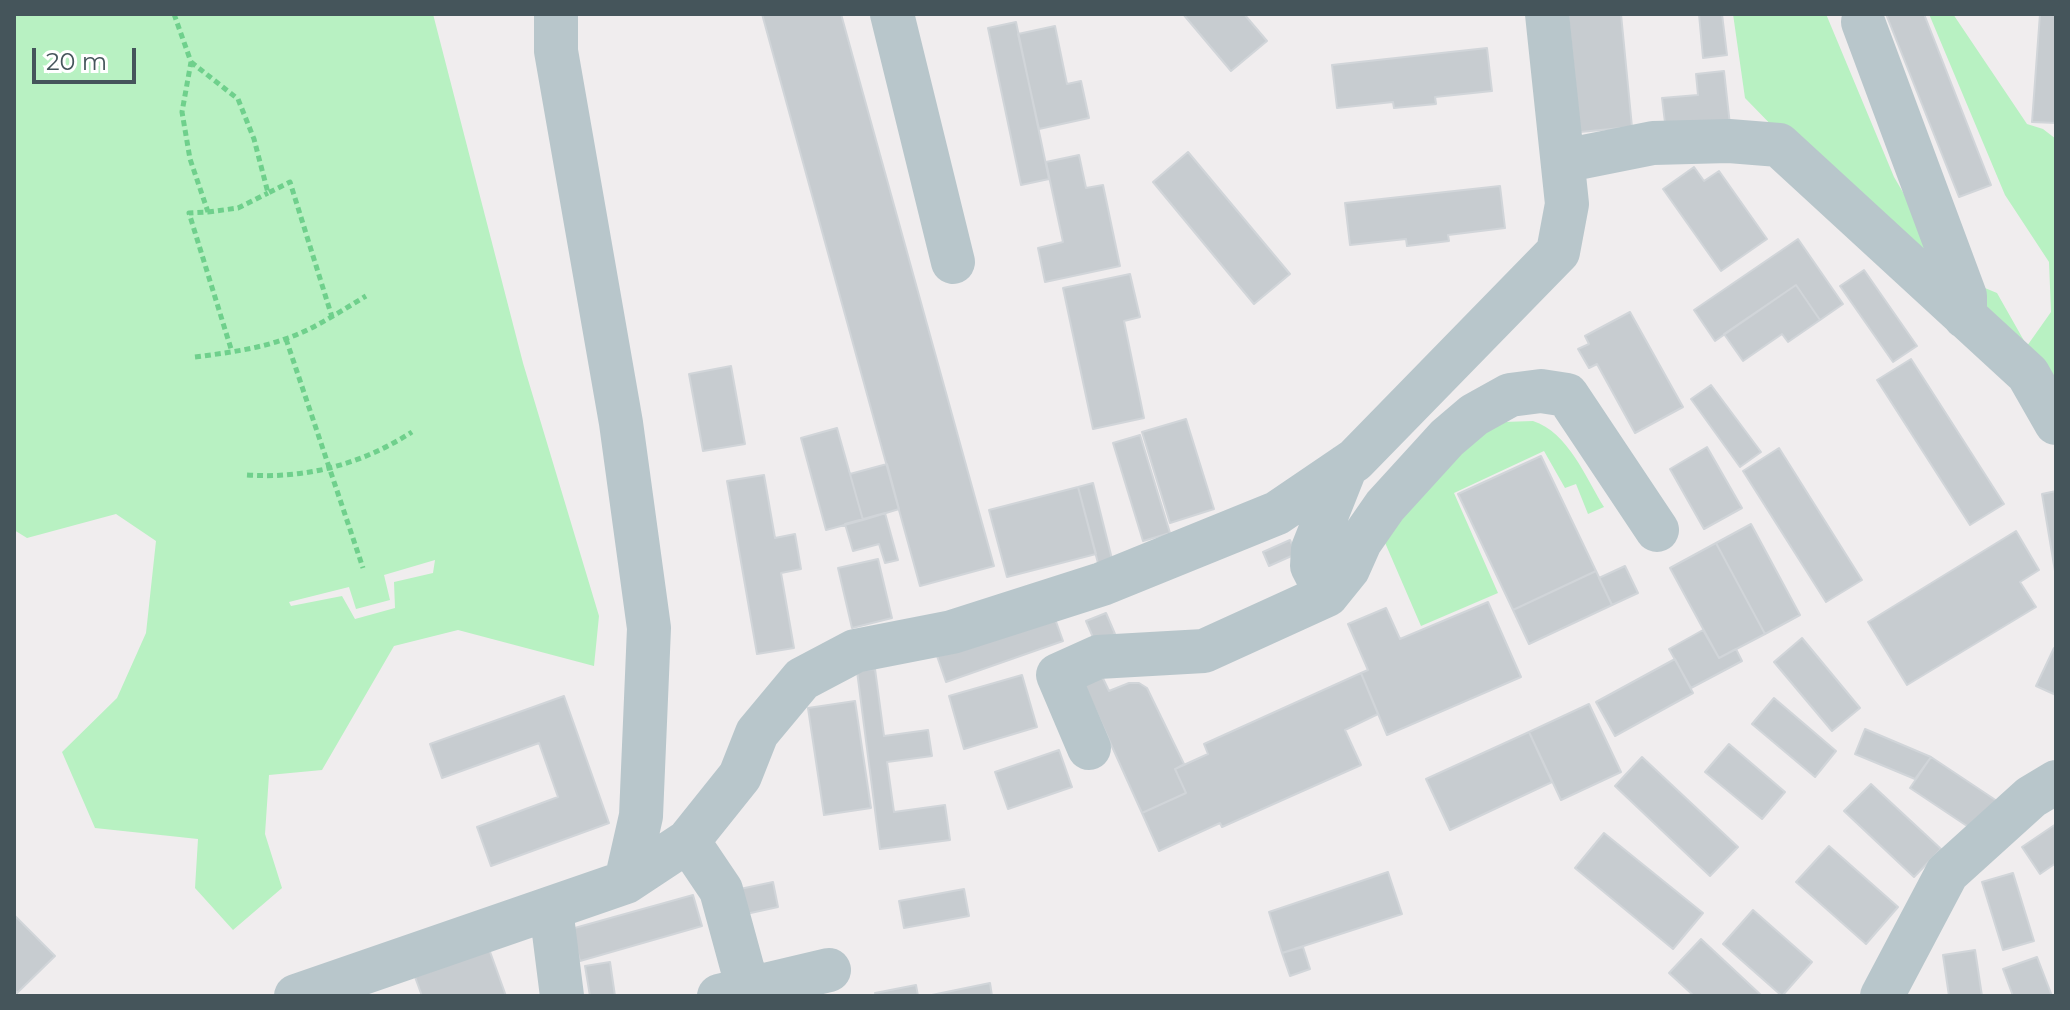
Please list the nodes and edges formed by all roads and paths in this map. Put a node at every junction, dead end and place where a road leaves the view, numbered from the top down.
1 (174, 14) edge
2 (556, 14) edge
3 (892, 14) edge
4 (1547, 14) edge
5 (1863, 22) dead end
6 (191, 62) junction
7 (1563, 161) junction
8 (268, 193) junction
9 (208, 212) junction
10 (953, 262) dead end
11 (366, 296) dead end
12 (332, 317) junction
13 (1965, 317) junction
14 (286, 339) junction
15 (232, 352) junction
16 (195, 357) dead end
17 (2056, 423) edge
18 (412, 432) dead end
19 (1346, 466) junction
20 (332, 469) junction
21 (247, 475) dead end
22 (1657, 530) dead end
23 (363, 568) dead end
24 (1327, 595) junction
25 (1089, 748) dead end
26 (2056, 782) edge
27 (688, 841) junction
28 (626, 882) junction
29 (551, 909) junction
30 (829, 970) dead end
31 (734, 992) edge
32 (296, 996) edge
33 (562, 996) edge
34 (1882, 996) edge

1 - 6 path
2 - 28 street
3 - 10 street
4 - 7 street
5 - 13 street
6 - 8 path
6 - 9 path
7 - 13 street
7 - 19 street
8 - 9 path
8 - 12 path
9 - 15 path
11 - 12 path
12 - 14 path
13 - 17 street
14 - 15 path
14 - 20 path
15 - 16 path
18 - 20 path
19 - 24 street
19 - 27 street
20 - 21 path
20 - 23 path
22 - 24 street
24 - 25 street
26 - 34 street
27 - 28 street
27 - 31 street
28 - 29 street
29 - 32 street
29 - 33 street
30 - 31 street

